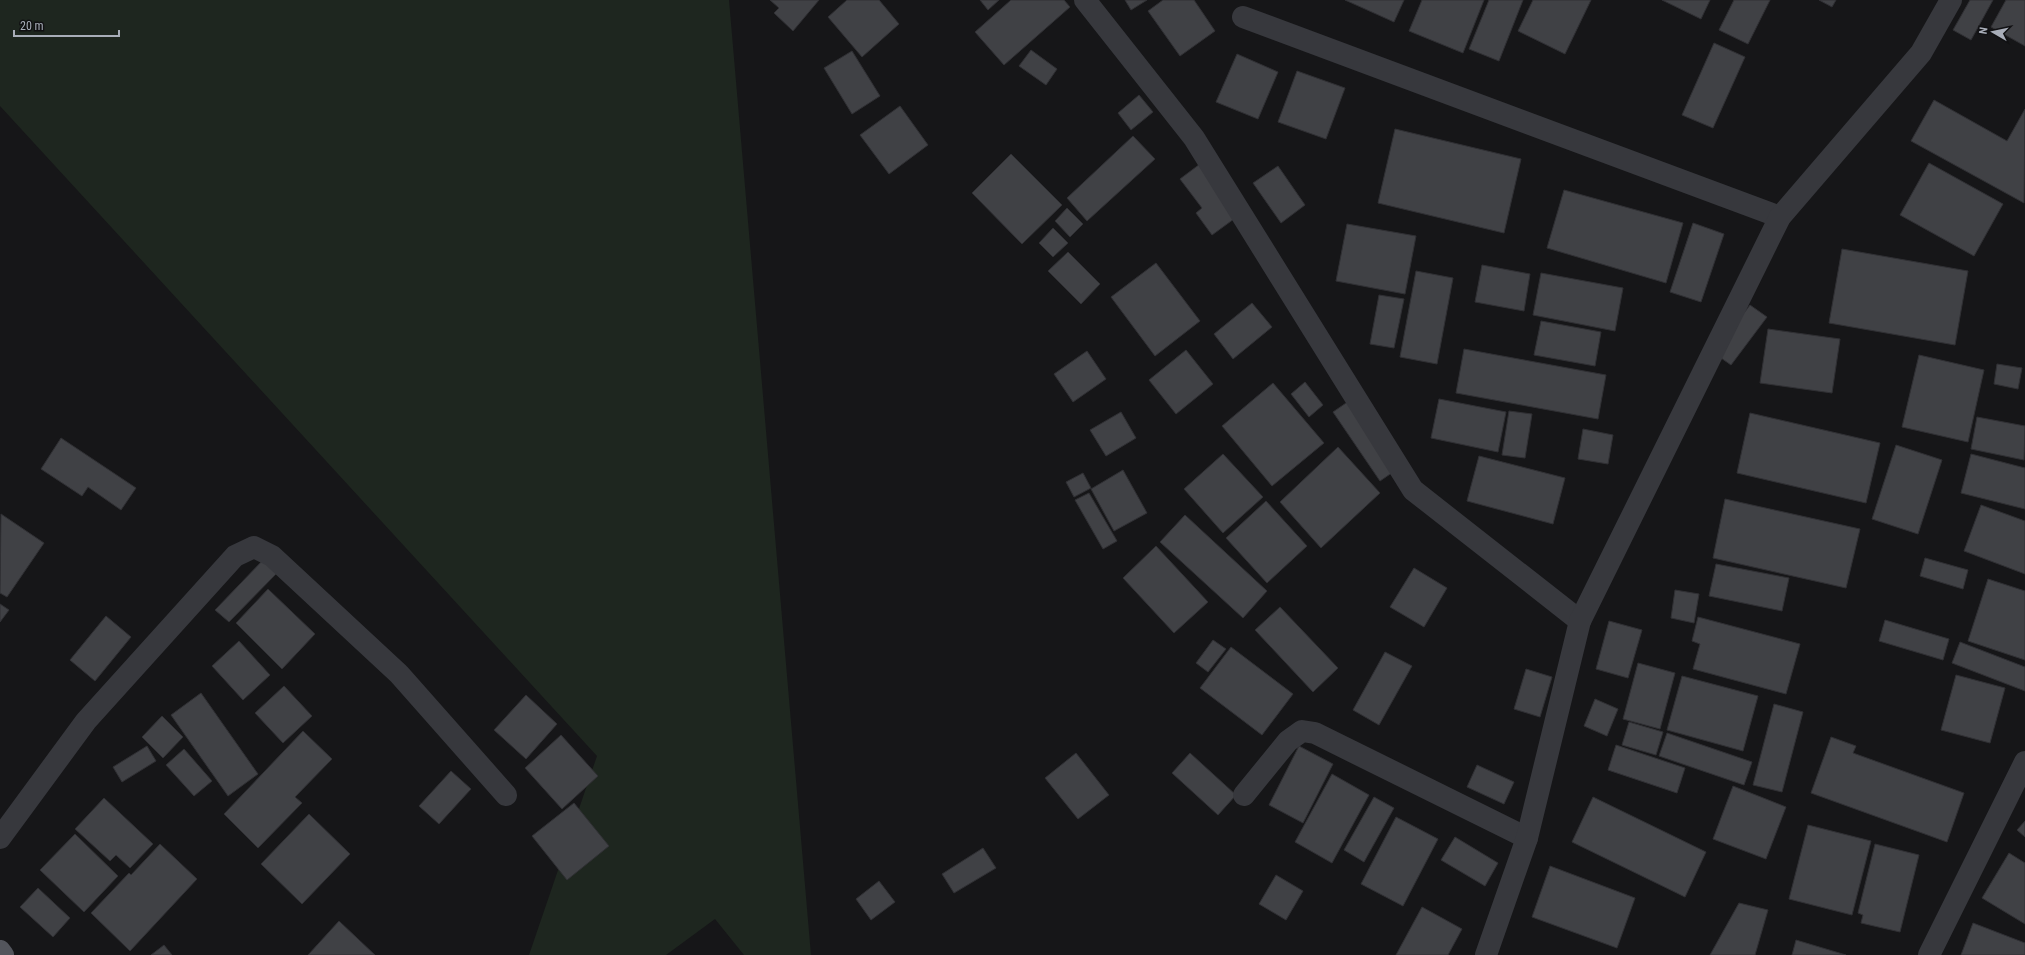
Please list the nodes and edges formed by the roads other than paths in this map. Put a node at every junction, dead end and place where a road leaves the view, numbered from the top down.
1 (1085, 0) edge
2 (1951, 0) edge
3 (1243, 17) dead end
4 (1780, 217) junction
5 (1580, 621) junction
6 (2025, 762) edge
7 (506, 795) dead end
8 (1244, 795) dead end
9 (0, 838) edge
10 (1527, 838) junction
11 (0, 951) edge
12 (2, 955) edge
13 (1486, 955) edge
14 (1929, 955) edge

1 - 5 street
2 - 4 street
3 - 4 street
4 - 5 street
5 - 10 street
6 - 14 street
7 - 9 street
8 - 10 street
10 - 13 street
11 - 12 main road

